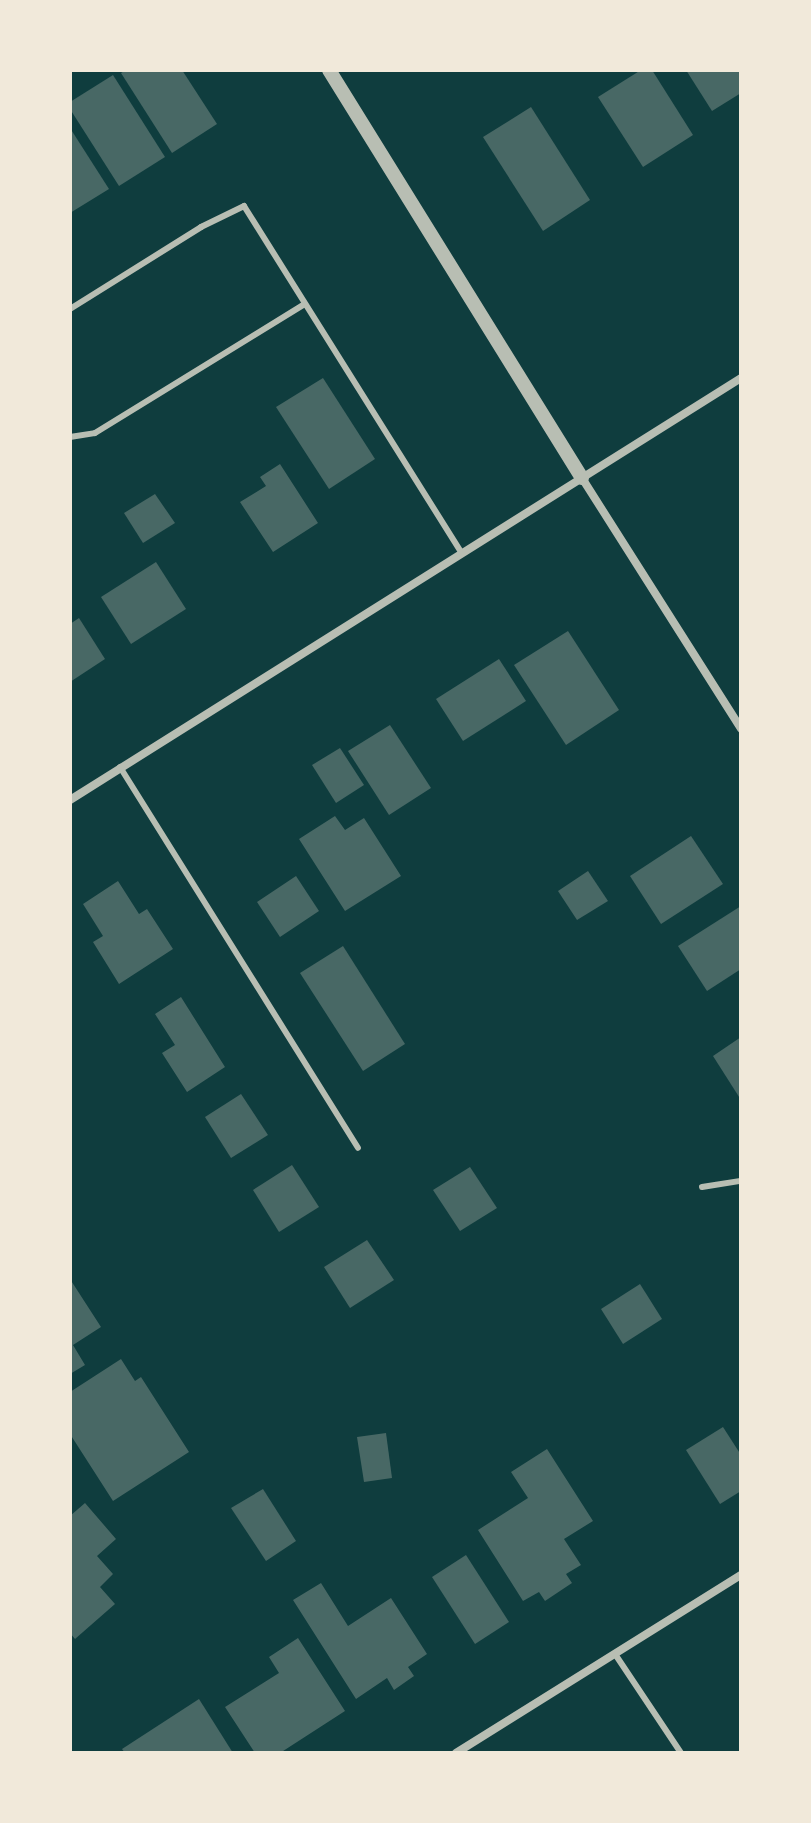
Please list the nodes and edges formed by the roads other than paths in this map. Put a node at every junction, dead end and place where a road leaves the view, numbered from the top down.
1 (329, 70) edge
2 (305, 304) junction
3 (70, 309) edge
4 (741, 378) edge
5 (70, 437) edge
6 (582, 478) junction
7 (462, 553) junction
8 (741, 729) edge
9 (120, 767) junction
10 (70, 800) edge
11 (358, 1148) dead end
12 (741, 1181) edge
13 (702, 1187) dead end
14 (741, 1575) edge
15 (615, 1654) junction
16 (456, 1753) edge
17 (681, 1753) edge

1 - 6 street
2 - 3 lane
2 - 5 lane
2 - 7 lane
4 - 6 street
6 - 7 street
6 - 8 street
7 - 9 street
9 - 10 street
9 - 11 lane
12 - 13 lane
14 - 15 street
15 - 16 street
15 - 17 lane

